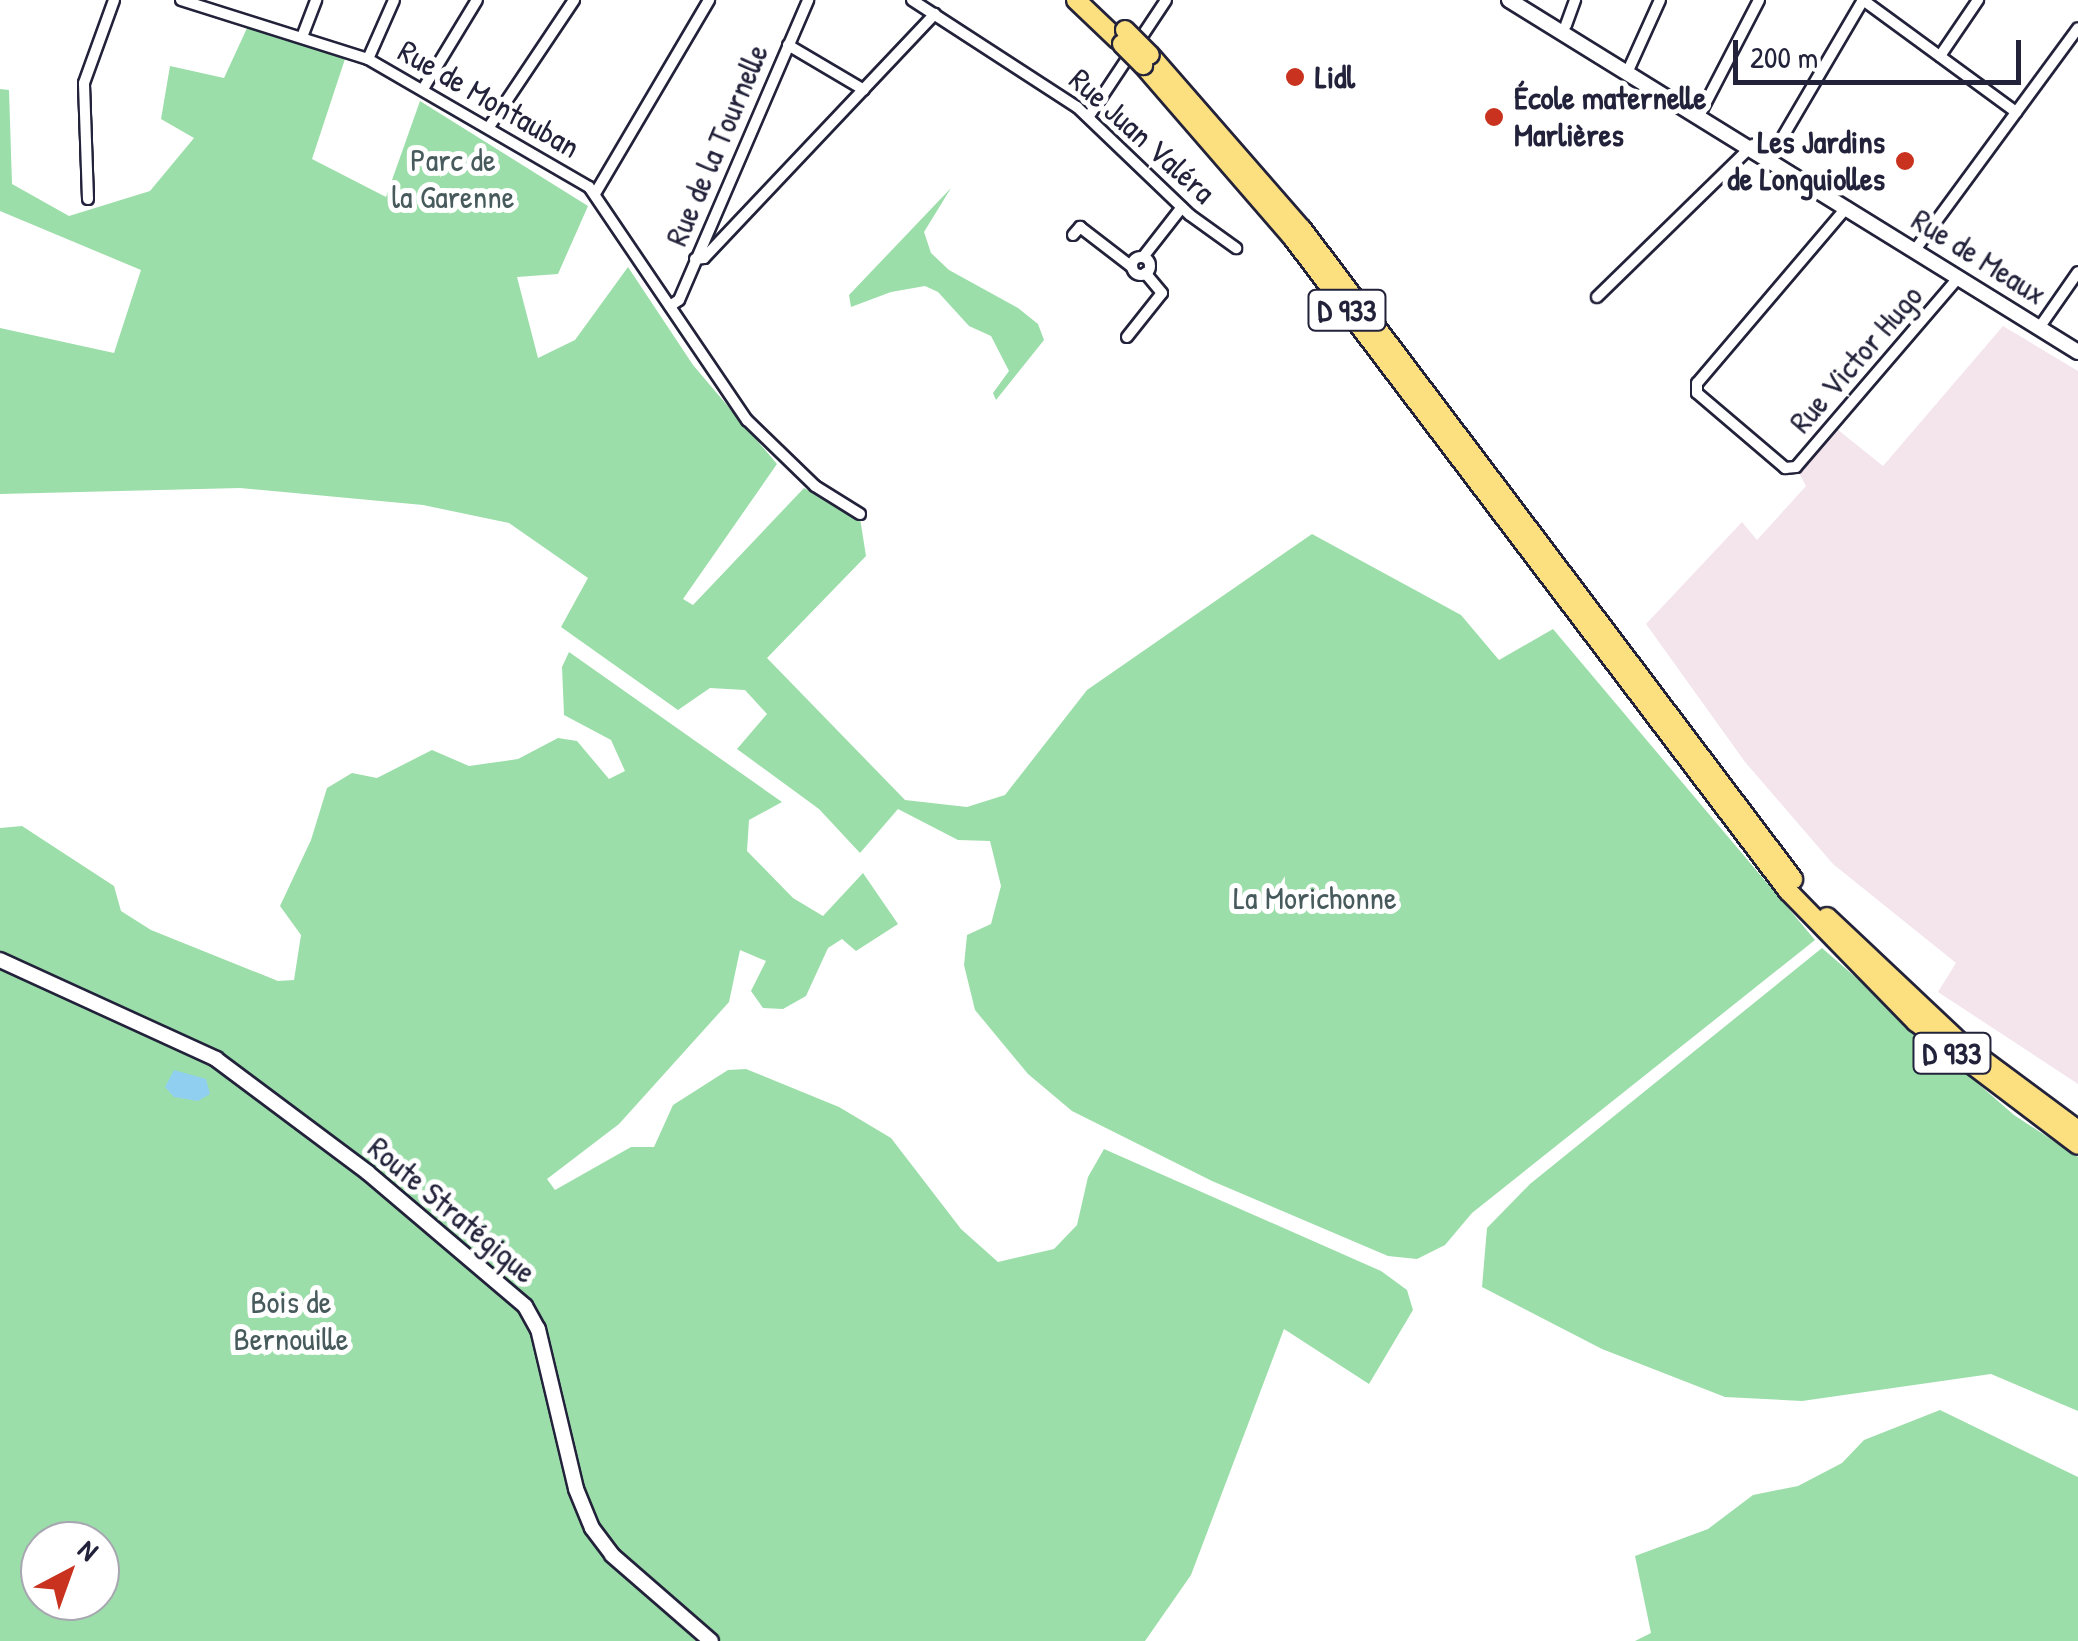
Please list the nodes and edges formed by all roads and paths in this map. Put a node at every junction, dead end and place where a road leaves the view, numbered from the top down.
1 (114, 0) edge
2 (181, 0) edge
3 (316, 0) edge
4 (394, 0) edge
5 (477, 0) edge
6 (574, 0) edge
7 (709, 0) edge
8 (808, 0) edge
9 (912, 0) edge
10 (1076, 0) edge
11 (1094, 0) edge
12 (1166, 0) edge
13 (1509, 0) edge
14 (1525, 0) edge
15 (1575, 0) edge
16 (1660, 0) edge
17 (1759, 0) edge
18 (1862, 0) edge
19 (1978, 0) edge
20 (935, 14) junction
21 (1566, 24) junction
22 (2078, 28) edge
23 (1122, 35) junction
24 (302, 37) junction
25 (788, 45) junction
26 (1940, 56) junction
27 (368, 59) junction
28 (1628, 70) junction
29 (423, 89) junction
30 (864, 90) junction
31 (1701, 112) junction
32 (2016, 112) junction
33 (1089, 116) junction
34 (489, 127) junction
35 (1751, 147) junction
36 (1769, 159) junction
37 (596, 192) junction
38 (88, 199) dead end
39 (1182, 207) junction
40 (1846, 207) junction
41 (1073, 234) dead end
42 (1236, 248) dead end
43 (1915, 250) junction
44 (1143, 257) junction
45 (695, 259) junction
46 (1132, 267) junction
47 (2078, 272) edge
48 (1146, 273) junction
49 (1959, 278) junction
50 (1597, 297) dead end
51 (670, 306) junction
52 (2039, 328) junction
53 (1126, 337) dead end
54 (2078, 352) edge
55 (860, 514) dead end
56 (1843, 944) junction
57 (0, 960) edge
58 (2078, 1130) edge
59 (2078, 1145) edge
60 (711, 1641) edge

1 - 38 street
2 - 24 street, Rue de Montauban
3 - 24 street
4 - 27 street
5 - 29 street
6 - 34 street
7 - 37 street
8 - 25 street, Rue de la Tournelle
9 - 20 street, Rue Juan Valéra
10 - 23 highway, D 933
11 - 23 highway, D 933
12 - 33 street
13 - 28 street, Rue de Meaux
14 - 21 street, Rue de Meaux
15 - 21 street
16 - 28 street
17 - 31 street
18 - 26 street
18 - 36 street
19 - 26 street
20 - 30 street
20 - 33 street, Rue Juan Valéra
21 - 28 street, Rue de Meaux
22 - 32 street
23 - 56 highway, D 933, bridge
24 - 27 street, Rue de Montauban
25 - 30 street
25 - 45 street, Rue de la Tournelle
26 - 32 street
27 - 29 street, Rue de Montauban
28 - 31 street, Rue de Meaux
28 - 35 street, Rue de Meaux
29 - 34 street, Rue de Montauban
30 - 45 street
31 - 35 street, Rue de Meaux
32 - 43 street
33 - 39 street, Rue Juan Valéra
34 - 37 street, Rue de Montauban
35 - 36 street, Rue de Meaux
35 - 50 street
36 - 40 street, Rue de Meaux
37 - 51 street, Rue de Montauban
39 - 42 street, Rue Juan Valéra
39 - 44 street
40 - 43 street, Rue de Meaux
40 - 49 street, Rue Victor Hugo
41 - 46 street
43 - 49 street, Rue de Meaux
44 - 46 street
44 - 48 street
45 - 51 street, Rue de la Tournelle
46 - 48 street
47 - 52 street
48 - 53 street
49 - 52 street, Rue de Meaux
51 - 55 street, Rue de Montauban
52 - 54 street, Rue de Meaux
56 - 58 highway, D 933
56 - 59 highway, D 933
57 - 60 street, Route Stratégique

